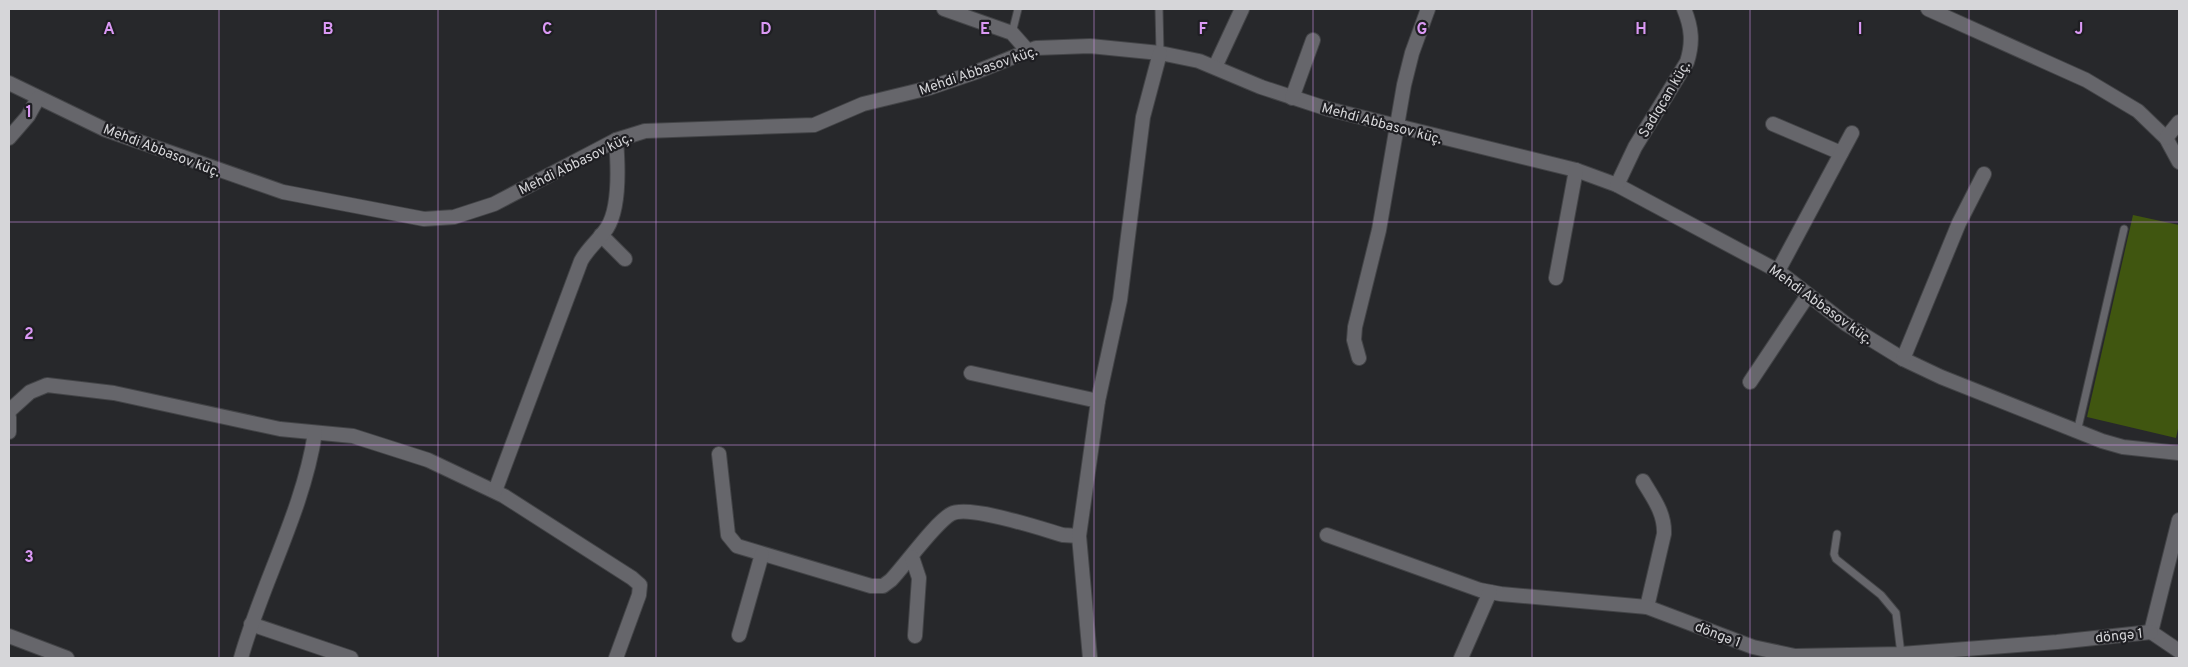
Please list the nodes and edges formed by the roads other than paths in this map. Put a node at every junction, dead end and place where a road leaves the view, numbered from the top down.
1 (944, 9) edge
2 (1018, 9) edge
3 (1159, 9) edge
4 (1242, 9) edge
5 (1428, 9) edge
6 (1684, 9) edge
7 (1928, 9) edge
8 (1012, 32) junction
9 (1313, 40) dead end
10 (1027, 50) junction
11 (1160, 53) junction
12 (1215, 67) junction
13 (9, 82) edge
14 (38, 98) junction
15 (1292, 98) junction
16 (2179, 122) edge
17 (1773, 124) dead end
18 (1397, 128) junction
19 (1852, 133) dead end
20 (9, 138) edge
21 (2166, 138) junction
22 (616, 140) junction
23 (1842, 153) junction
24 (2179, 162) edge
25 (1576, 170) junction
26 (1984, 174) dead end
27 (1617, 185) junction
28 (2124, 229) dead end
29 (601, 235) junction
30 (625, 259) dead end
31 (1778, 271) junction
32 (1556, 278) dead end
33 (1808, 295) junction
34 (1359, 358) dead end
35 (1903, 359) junction
36 (971, 373) dead end
37 (1750, 382) dead end
38 (1098, 401) junction
39 (9, 411) edge
40 (9, 417) edge
41 (9, 432) edge
42 (315, 432) junction
43 (2077, 433) junction
44 (2179, 452) edge
45 (719, 454) dead end
46 (1642, 480) dead end
47 (495, 491) junction
48 (2179, 520) edge
49 (1838, 534) dead end
50 (1327, 535) dead end
51 (1079, 536) junction
52 (762, 554) junction
53 (912, 557) junction
54 (1490, 592) junction
55 (1647, 607) junction
56 (251, 624) junction
57 (2151, 632) junction
58 (739, 635) dead end
59 (9, 636) edge
60 (915, 636) dead end
61 (2179, 651) edge
62 (1901, 656) edge
63 (67, 658) edge
64 (241, 658) edge
65 (351, 658) edge
66 (616, 658) edge
67 (1090, 658) edge
68 (1460, 658) edge

1 - 8 street
2 - 8 lane
3 - 11 lane
4 - 12 street
5 - 18 street
6 - 27 street, Sadıqcan küç.
7 - 21 street
8 - 10 street
9 - 15 street
10 - 11 street, Mehdi Abbasov küç.
10 - 22 street, Mehdi Abbasov küç.
11 - 12 street, Mehdi Abbasov küç.
11 - 38 street
12 - 15 street, Mehdi Abbasov küç.
13 - 14 street, Mehdi Abbasov küç.
14 - 20 street
14 - 22 street, Mehdi Abbasov küç.
15 - 18 street, Mehdi Abbasov küç.
16 - 21 street
17 - 23 street
18 - 25 street, Mehdi Abbasov küç.
18 - 34 street
19 - 23 street
21 - 24 street
22 - 29 street
23 - 31 street
25 - 27 street, Mehdi Abbasov küç.
25 - 32 street
26 - 35 street
27 - 31 street, Mehdi Abbasov küç.
28 - 43 lane
29 - 30 street
29 - 47 street
31 - 33 street, Mehdi Abbasov küç.
33 - 35 street, Mehdi Abbasov küç.
33 - 37 street
35 - 43 street, Mehdi Abbasov küç.
36 - 38 street
38 - 51 street
39 - 42 street
40 - 41 street
42 - 47 street
42 - 56 street
43 - 44 street, Mehdi Abbasov küç.
45 - 52 street
46 - 55 street
47 - 66 street
48 - 57 street
49 - 62 lane
50 - 54 street, döngə 1
51 - 53 street
51 - 67 street
52 - 53 street
52 - 58 street
53 - 60 street
54 - 55 street, döngə 1
54 - 68 street
55 - 62 street, döngə 1
56 - 64 street
56 - 65 street
57 - 61 street
57 - 62 street, döngə 1
59 - 63 street

